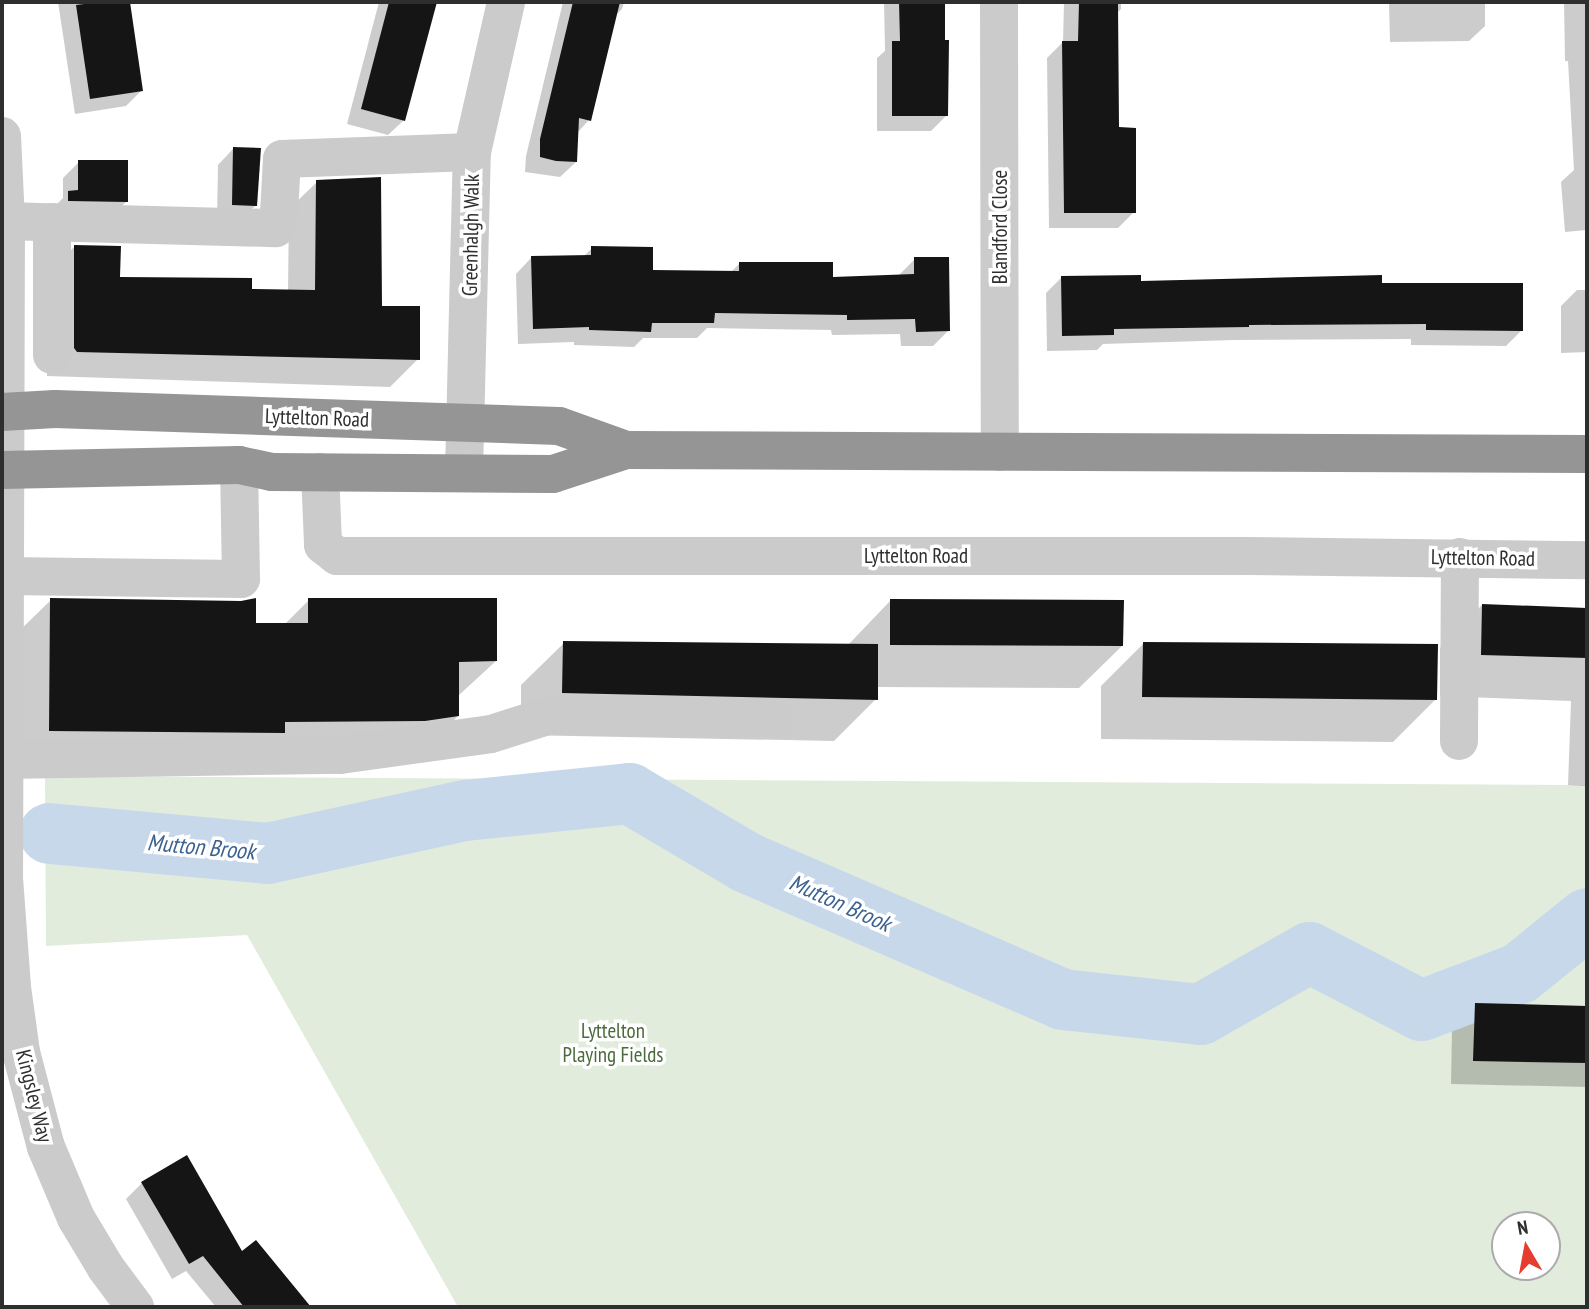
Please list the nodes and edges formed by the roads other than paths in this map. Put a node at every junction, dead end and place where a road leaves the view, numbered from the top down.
1 (506, 2) edge
2 (999, 2) edge
3 (2, 136) edge
4 (472, 152) junction
5 (4, 220) edge
6 (52, 222) junction
7 (52, 355) dead end
8 (466, 424) junction
9 (4, 441) edge
10 (626, 450) junction
11 (1000, 452) junction
12 (1587, 454) edge
13 (239, 465) junction
14 (320, 472) junction
15 (464, 473) junction
16 (1460, 557) junction
17 (1587, 559) edge
18 (5, 576) junction
19 (3, 639) edge
20 (774, 718) dead end
21 (1459, 741) dead end
22 (3, 760) edge
23 (12, 1054) edge
24 (135, 1307) edge

1 - 4 street, Greenhalgh Walk
2 - 11 street, Blandford Close
3 - 5 street, Kingsley Way
4 - 6 street
4 - 8 street, Greenhalgh Walk
5 - 6 street
5 - 9 street, Kingsley Way
6 - 7 street
8 - 9 highway, Lyttelton Road
8 - 10 highway, Lyttelton Road
8 - 15 street, Greenhalgh Walk
9 - 13 highway, Lyttelton Road
9 - 18 street, Kingsley Way
10 - 11 highway, Lyttelton Road
10 - 15 highway, Lyttelton Road
11 - 12 highway, Lyttelton Road
13 - 14 highway, Lyttelton Road
13 - 18 street
14 - 15 highway, Lyttelton Road
14 - 16 street, Lyttelton Road
16 - 17 street, Lyttelton Road
16 - 21 street
18 - 19 street, Kingsley Way
19 - 22 street, Kingsley Way
20 - 22 street
22 - 23 street, Kingsley Way
23 - 24 street, Kingsley Way

